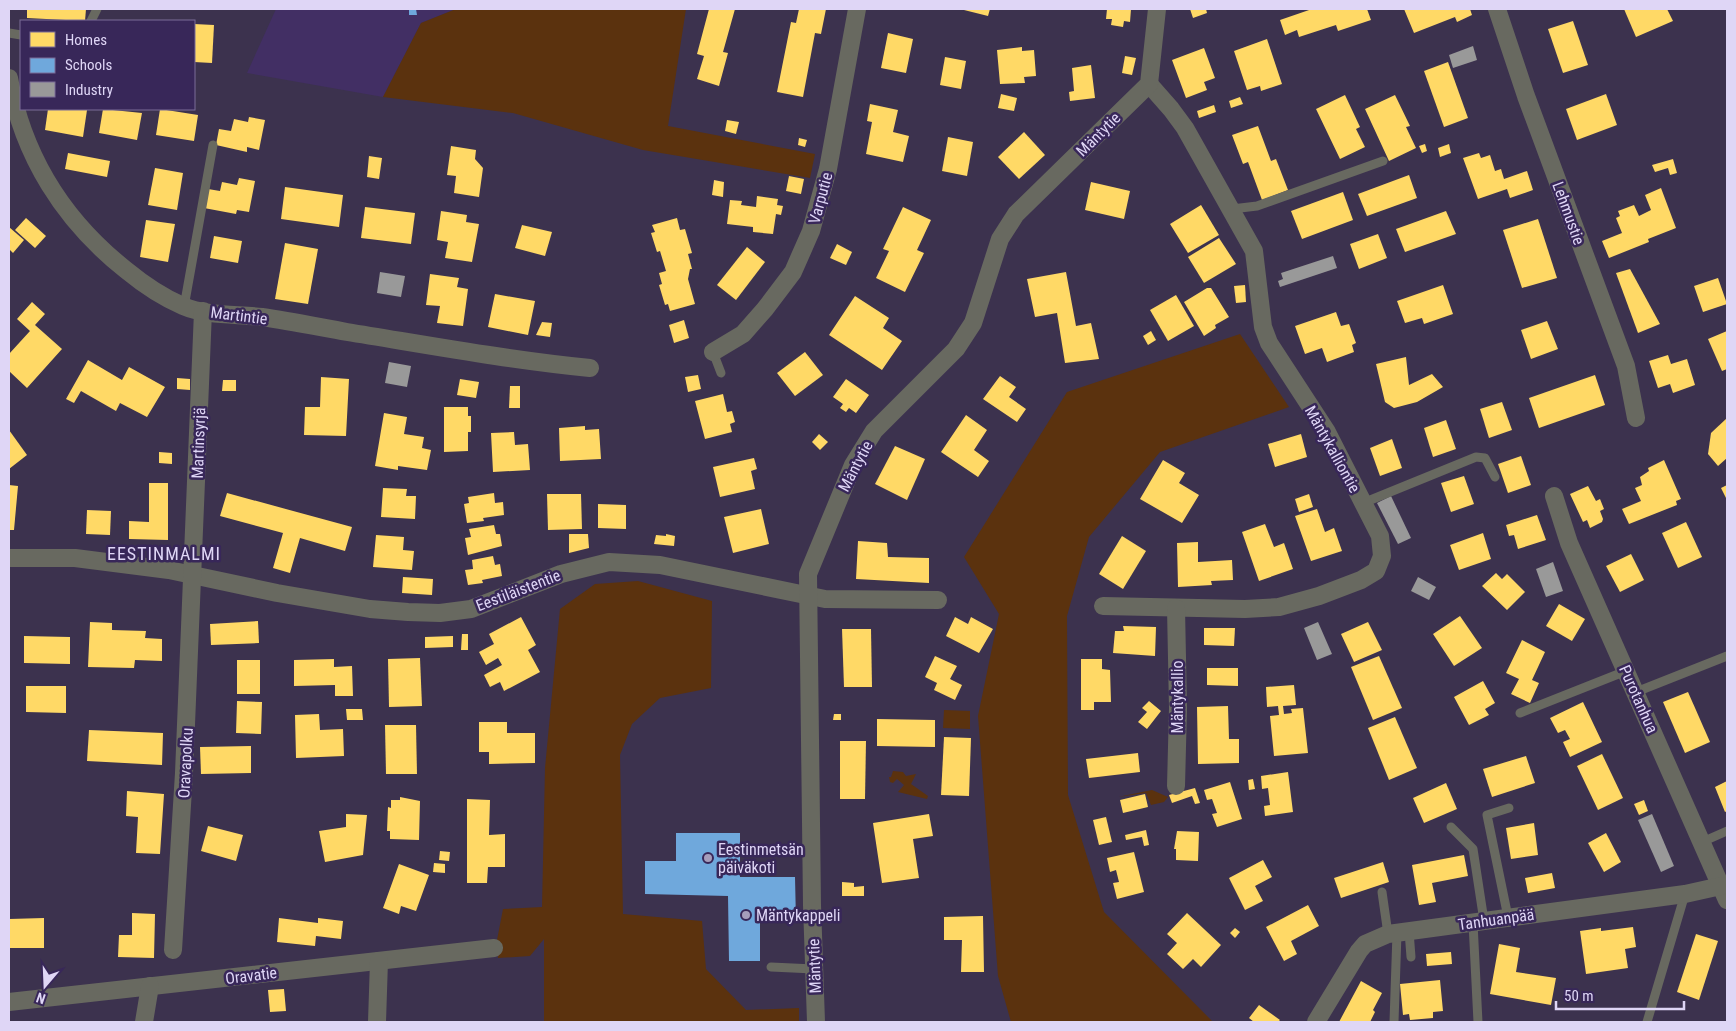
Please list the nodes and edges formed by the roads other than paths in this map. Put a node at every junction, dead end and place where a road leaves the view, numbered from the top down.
1 (857, 9) edge
2 (1157, 9) edge
3 (1497, 9) edge
4 (9, 78) edge
5 (1149, 84) junction
6 (213, 145) dead end
7 (1383, 161) dead end
8 (1232, 209) junction
9 (184, 307) junction
10 (203, 311) junction
11 (713, 352) joint
12 (590, 368) dead end
13 (722, 373) dead end
14 (1636, 418) dead end
15 (1495, 477) dead end
16 (1554, 496) dead end
17 (1363, 503) junction
18 (9, 558) edge
19 (193, 576) junction
20 (807, 596) junction
21 (938, 600) dead end
22 (1103, 606) dead end
23 (1176, 608) junction
24 (1727, 656) edge
25 (1626, 671) junction
26 (1636, 692) junction
27 (1520, 713) dead end
28 (1176, 786) dead end
29 (1509, 808) dead end
30 (1451, 827) dead end
31 (1727, 831) edge
32 (1702, 842) junction
33 (1382, 892) dead end
34 (1724, 893) edge
35 (1686, 894) junction
36 (1508, 917) junction
37 (1479, 922) junction
38 (1398, 933) junction
39 (494, 948) dead end
40 (173, 950) dead end
41 (1411, 957) dead end
42 (379, 962) junction
43 (772, 967) dead end
44 (814, 969) junction
45 (150, 986) junction
46 (9, 1002) edge
47 (144, 1022) edge
48 (377, 1022) edge
49 (816, 1022) edge
50 (1316, 1022) edge
51 (1394, 1022) edge
52 (1478, 1022) edge
53 (1647, 1022) edge

1 - 11 street, Varputie
2 - 5 street
3 - 14 street, Lehmustie
4 - 9 street, Martintie
5 - 8 street, Mäntykalliontie
5 - 20 street, Mäntytie
6 - 9 lane
7 - 8 lane
8 - 17 street, Mäntykalliontie
9 - 10 street, Martintie
10 - 12 street, Martintie
10 - 19 street, Martinsyrjä
11 - 13 lane
15 - 17 lane
16 - 25 street, Purotanhua
17 - 23 street, Mäntykalliontie
18 - 19 street, Eestiläistentie
19 - 20 street, Eestiläistentie
19 - 40 street, Oravapolku
20 - 21 street, Eestiläistentie
20 - 44 street, Mäntytie
22 - 23 street, Mäntykalliontie
23 - 28 street, Mäntykallio
24 - 26 lane
25 - 26 street, Purotanhua
25 - 27 lane
26 - 32 street, Purotanhua
29 - 36 lane
30 - 37 lane
31 - 32 lane
32 - 34 street, Purotanhua
33 - 38 lane
34 - 35 street, Tanhuanpää
35 - 36 street, Tanhuanpää
35 - 53 lane
36 - 37 street, Tanhuanpää
37 - 38 street, Tanhuanpää
37 - 52 lane
38 - 41 lane
38 - 50 street, Tanhuanpää
38 - 51 lane
39 - 42 street, Oravatie
42 - 45 street, Oravatie
42 - 48 street
43 - 44 lane
44 - 49 street, Mäntytie
45 - 46 street, Oravatie
45 - 47 street

